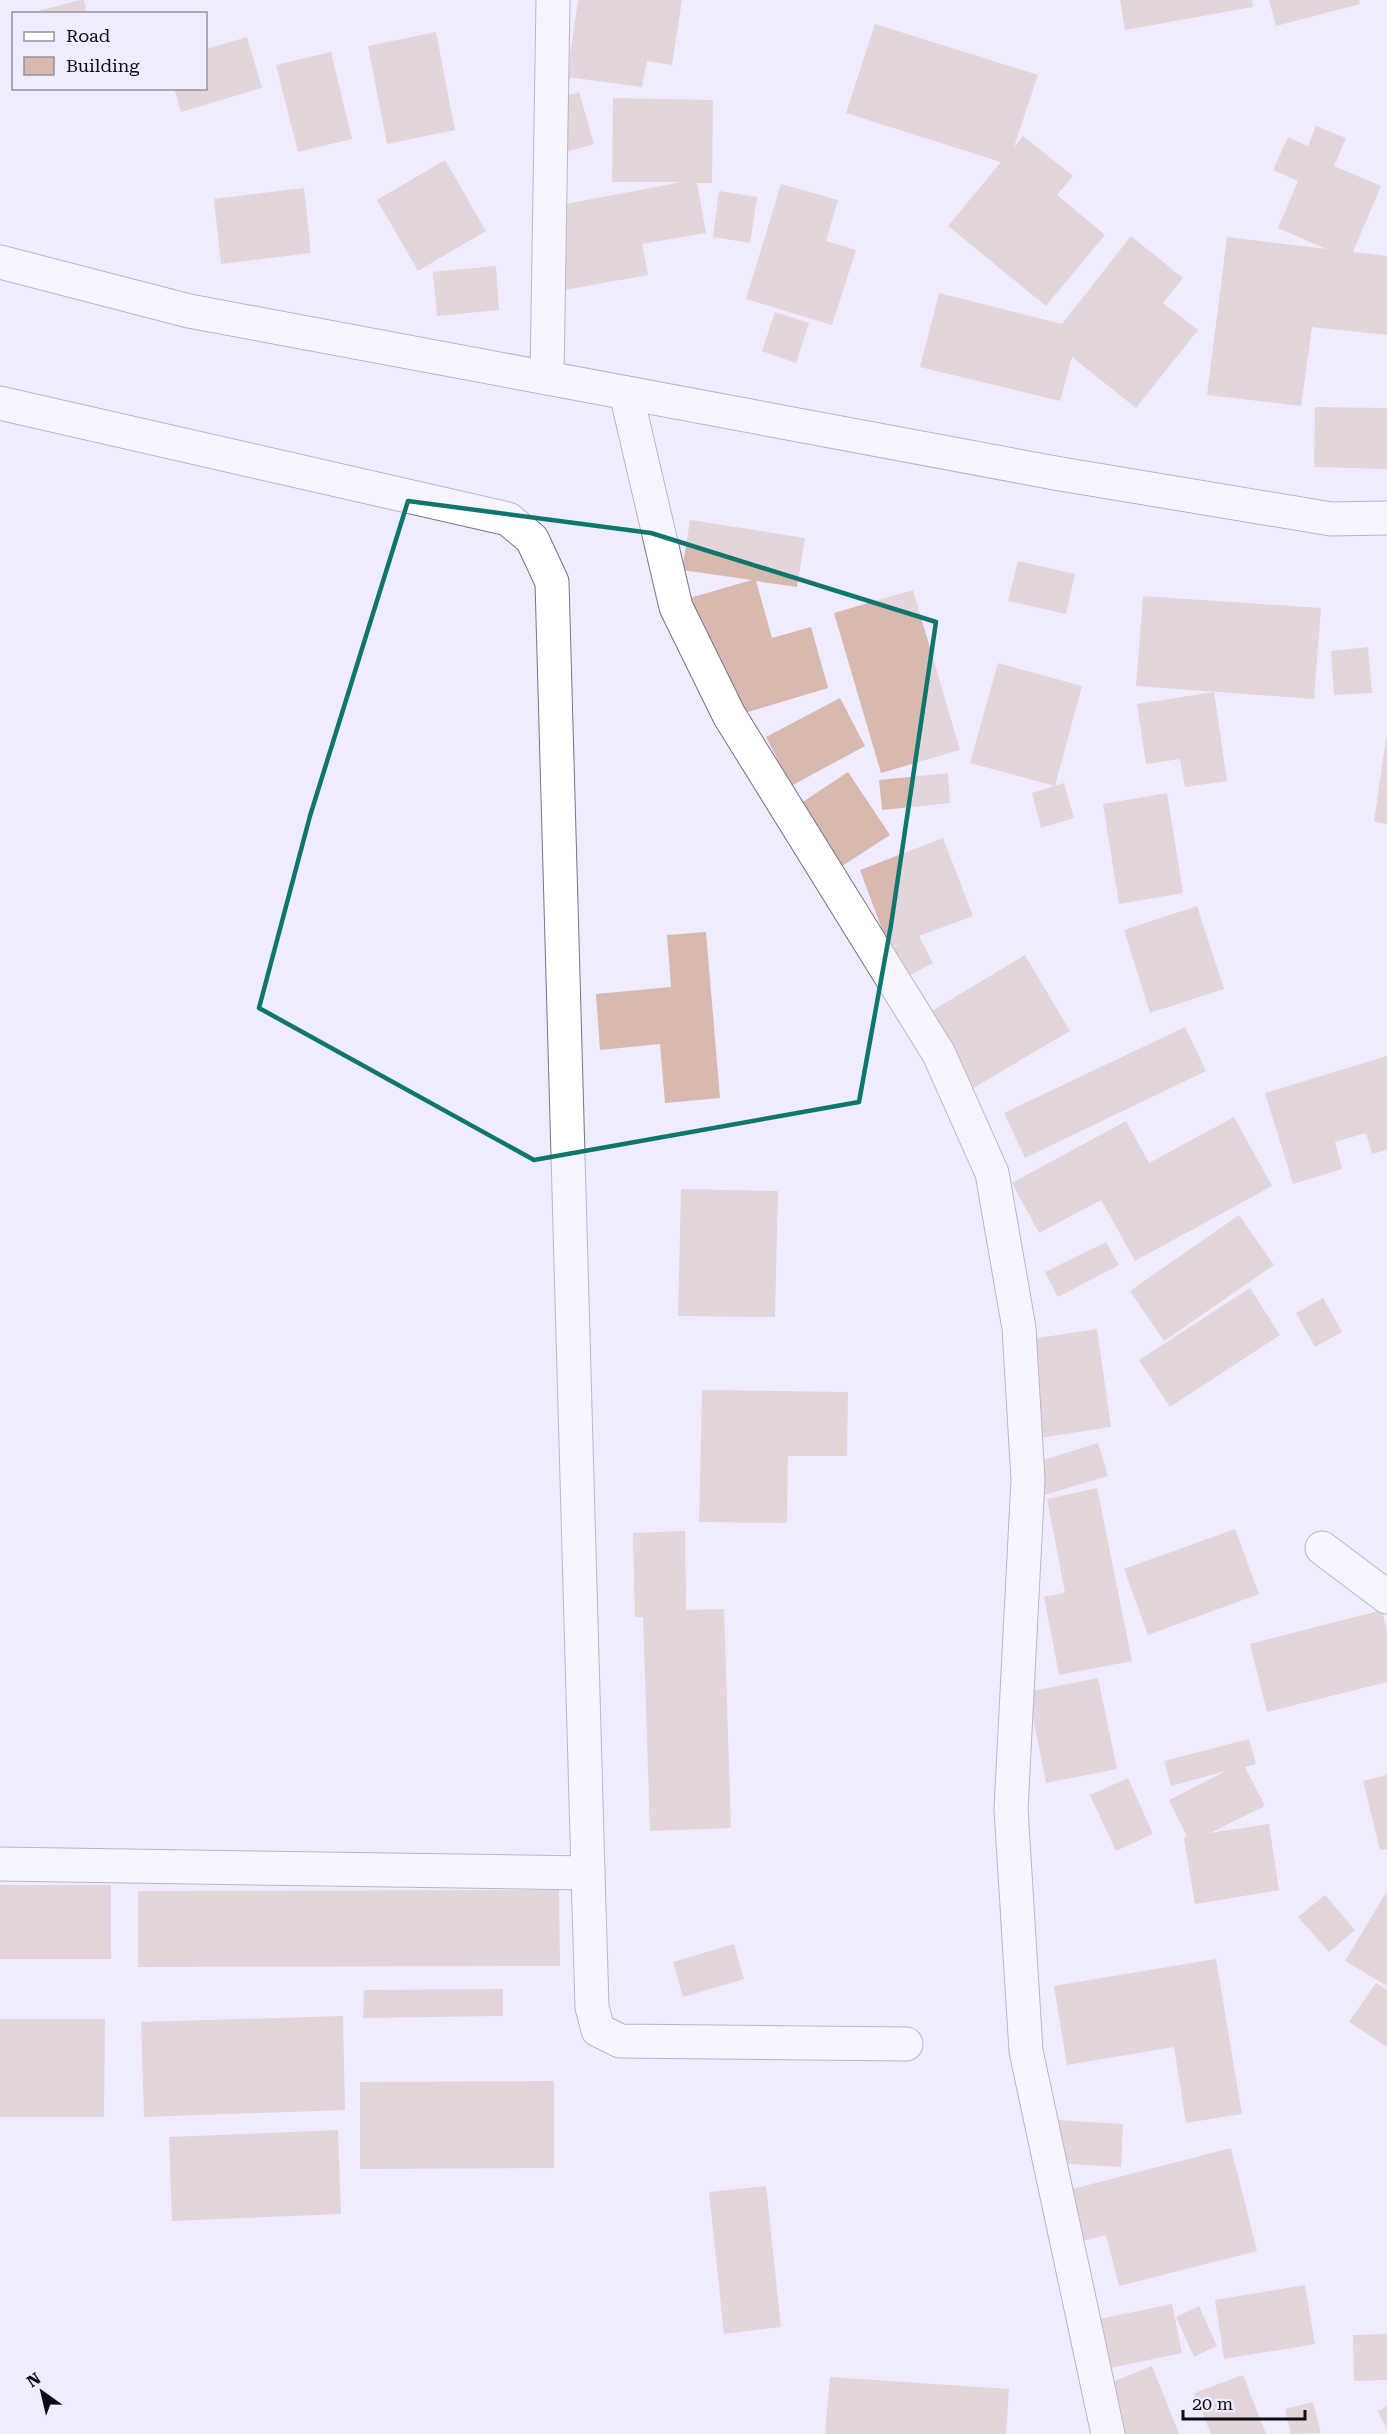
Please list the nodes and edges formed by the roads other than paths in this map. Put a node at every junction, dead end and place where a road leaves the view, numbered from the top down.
1 (553, 0) edge
2 (0, 262) edge
3 (547, 378) junction
4 (626, 393) junction
5 (0, 403) edge
6 (1387, 518) edge
7 (1322, 1548) dead end
8 (1387, 1597) edge
9 (0, 1864) edge
10 (588, 1873) junction
11 (906, 2044) dead end
12 (1108, 2434) edge

1 - 3 street
2 - 3 street
3 - 4 street
4 - 6 street
4 - 12 street
5 - 10 street
7 - 8 street
9 - 10 street
10 - 11 street

